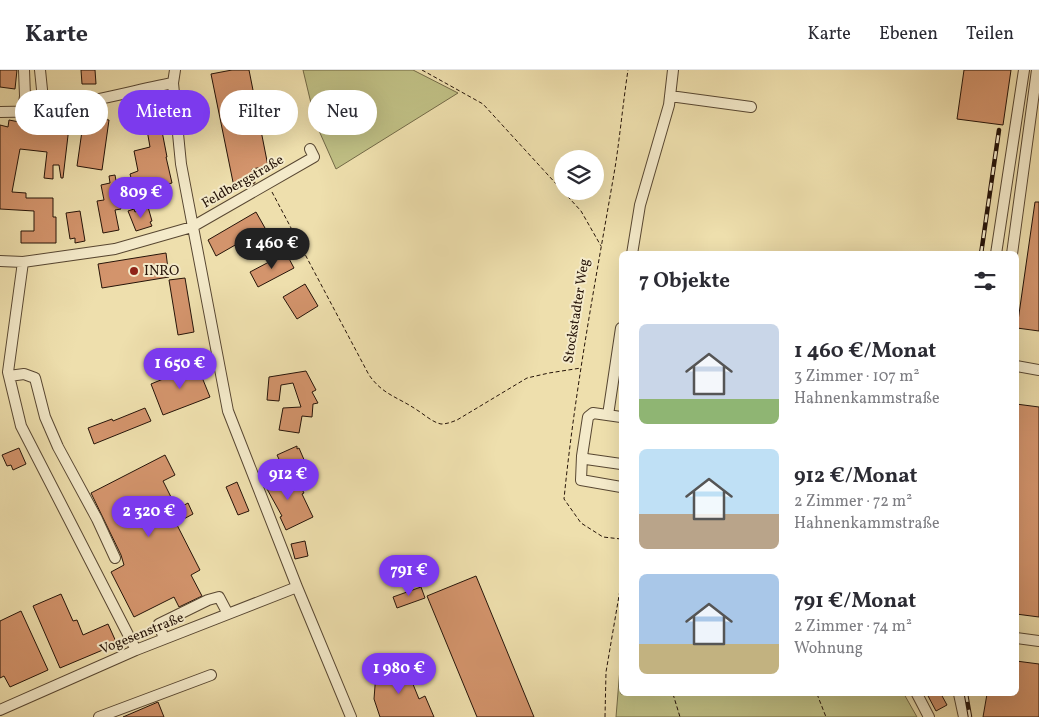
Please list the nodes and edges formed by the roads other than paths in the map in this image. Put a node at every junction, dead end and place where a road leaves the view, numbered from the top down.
1 (24, 70) edge
2 (40, 70) edge
3 (175, 70) edge
4 (673, 70) edge
5 (1024, 70) edge
6 (1037, 70) edge
7 (173, 82) junction
8 (25, 90) edge
9 (42, 90) edge
10 (108, 96) edge
11 (670, 96) junction
12 (751, 107) dead end
13 (0, 112) edge
14 (15, 112) edge
15 (310, 149) dead end
16 (192, 227) junction
17 (632, 251) edge
18 (996, 251) edge
19 (1012, 251) edge
20 (0, 261) edge
21 (23, 262) junction
22 (619, 341) edge
23 (1019, 367) edge
24 (1039, 370) edge
25 (9, 376) junction
26 (608, 415) junction
27 (619, 417) edge
28 (582, 456) junction
29 (619, 464) edge
30 (619, 487) edge
31 (115, 558) dead end
32 (297, 587) junction
33 (228, 614) junction
34 (1019, 638) edge
35 (164, 639) junction
36 (1039, 641) edge
37 (136, 650) junction
38 (211, 675) dead end
39 (918, 696) edge
40 (959, 696) edge
41 (0, 710) edge
42 (99, 717) edge
43 (351, 717) edge
44 (930, 717) edge
45 (964, 717) edge

1 - 8 street
2 - 9 street
3 - 7 street
4 - 11 street
5 - 18 street
6 - 19 street
7 - 10 street
7 - 16 street
11 - 12 street
11 - 17 street
13 - 14 street
15 - 16 street, Feldbergstraße
16 - 21 street, Feldbergstraße
16 - 32 street
20 - 21 street, Feldbergstraße
21 - 25 street
22 - 26 street
23 - 24 street
25 - 31 street
25 - 37 street
26 - 27 street
26 - 28 street
28 - 29 street
28 - 30 street
32 - 33 street, Vogesenstraße
32 - 43 street
33 - 35 street, Vogesenstraße
33 - 35 street
34 - 36 street
35 - 37 street, Vogesenstraße
37 - 41 street, Vogesenstraße
38 - 42 street
39 - 44 street
40 - 45 street

